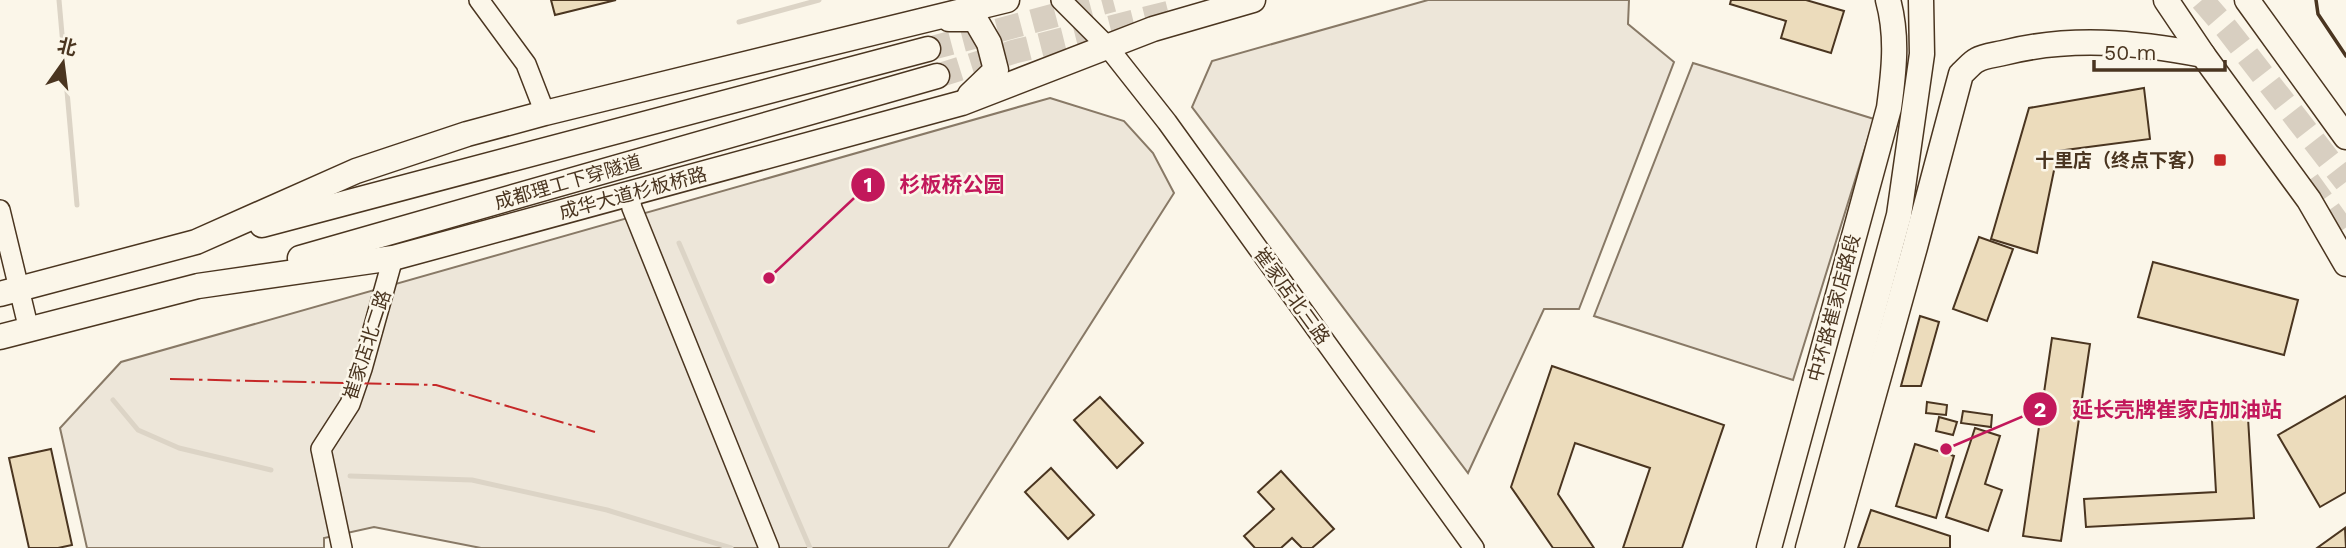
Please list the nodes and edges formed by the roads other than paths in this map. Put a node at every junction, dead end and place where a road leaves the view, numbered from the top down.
1 (479, 0) edge
2 (1007, 0) edge
3 (1061, 0) edge
4 (1253, 0) edge
5 (1888, 0) edge
6 (1900, 0) edge
7 (1921, 0) edge
8 (2166, 0) edge
9 (2247, 0) edge
10 (937, 18) junction
11 (1107, 46) junction
12 (928, 49) tunnel mouth
13 (2203, 55) junction
14 (937, 76) tunnel mouth
15 (962, 103) junction
16 (545, 113) junction
17 (2346, 137) edge
18 (629, 194) junction
19 (2309, 200) junction
20 (0, 210) edge
21 (196, 242) junction
22 (2346, 249) edge
23 (393, 258) junction
24 (2346, 264) edge
25 (198, 286) junction
26 (9, 291) edge
27 (29, 330) junction
28 (0, 337) edge
29 (768, 545) edge
30 (342, 548) edge
31 (1474, 548) edge
32 (1769, 548) edge
33 (1784, 548) edge
34 (1808, 548) edge
35 (1831, 548) edge

1 - 16 street
2 - 10 main road
3 - 11 street, 崔家店北三路
4 - 11 main road, 成华大道杉板桥路
5 - 32 main road, 中环路崔家店路段
6 - 33 main road
7 - 34 main road
8 - 13 main road
9 - 17 main road
10 - 15 main road
10 - 16 main road
11 - 15 main road, 成华大道杉板桥路
11 - 31 street, 崔家店北三路
12 - 21 main road, 成都理工下穿隧道
13 - 19 main road
13 - 35 main road
14 - 25 main road, 成都理工下穿隧道
15 - 18 main road, 成华大道杉板桥路
16 - 21 main road
18 - 23 main road, 成华大道杉板桥路
18 - 29 street
19 - 22 main road
19 - 24 main road
20 - 26 street
21 - 26 main road
23 - 25 main road, 成华大道杉板桥路
23 - 30 street, 崔家店北二路
25 - 27 main road, 成华大道杉板桥路
26 - 27 street
27 - 28 main road, 成华大道杉板桥路

